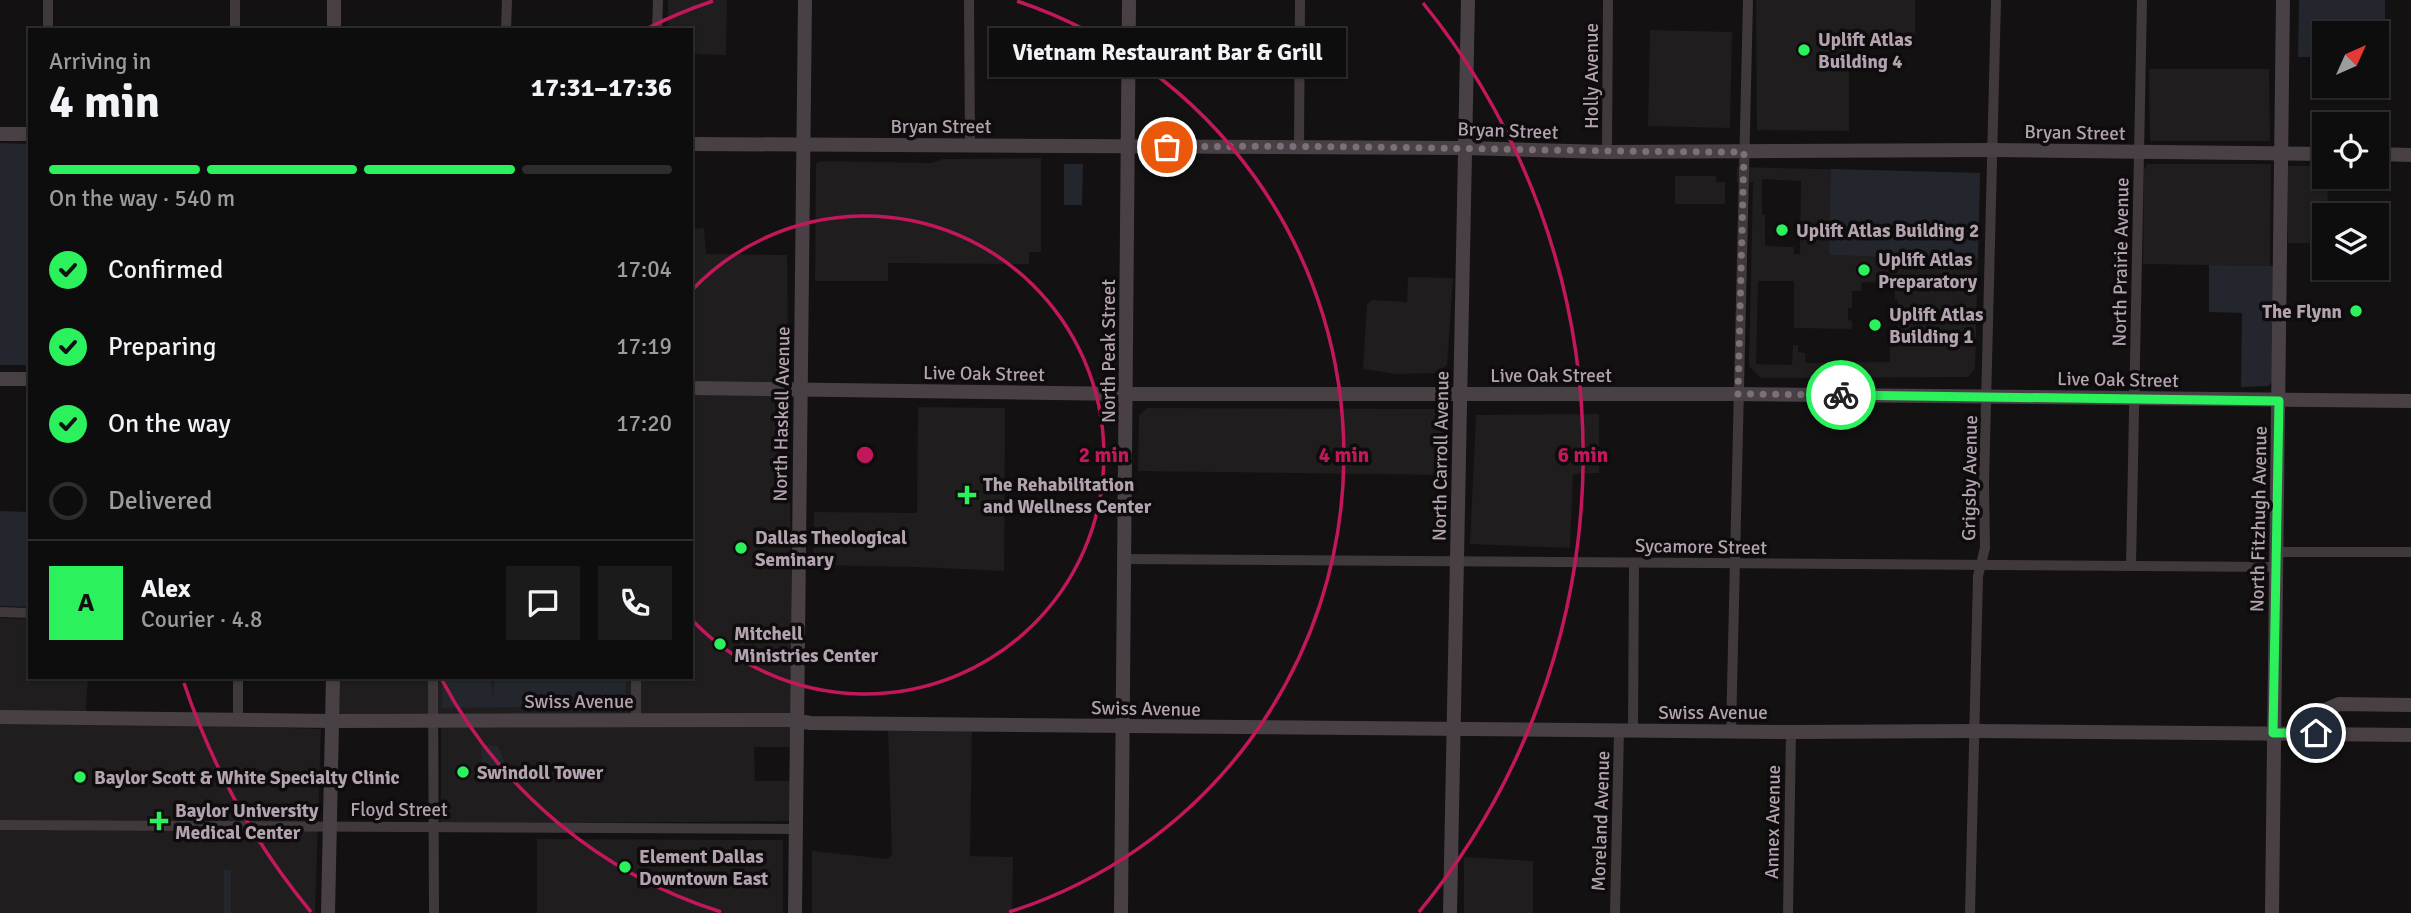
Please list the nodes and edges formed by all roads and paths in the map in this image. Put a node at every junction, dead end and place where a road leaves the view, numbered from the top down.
1 (48, 0) edge
2 (235, 0) edge
3 (334, 0) edge
4 (507, 0) edge
5 (658, 0) edge
6 (805, 0) edge
7 (969, 0) edge
8 (1129, 0) edge
9 (1300, 0) edge
10 (1468, 0) edge
11 (1608, 0) edge
12 (1748, 0) edge
13 (1996, 0) edge
14 (2142, 0) edge
15 (2283, 0) edge
16 (48, 28) edge
17 (235, 28) edge
18 (334, 28) edge
19 (506, 28) edge
20 (657, 28) edge
21 (0, 134) edge
22 (28, 134) edge
23 (693, 144) edge
24 (804, 144) junction
25 (970, 146) junction
26 (1299, 146) junction
27 (1128, 147) junction
28 (1466, 148) junction
29 (1993, 150) junction
30 (1608, 152) junction
31 (1744, 152) junction
32 (2140, 152) junction
33 (2281, 153) junction
34 (2312, 154) edge
35 (2389, 154) edge
36 (2411, 155) edge
37 (0, 379) edge
38 (28, 379) edge
39 (693, 388) edge
40 (800, 390) junction
41 (1127, 394) junction
42 (1461, 394) junction
43 (1738, 394) junction
44 (1988, 396) junction
45 (2133, 398) junction
46 (2279, 401) junction
47 (2411, 401) edge
48 (2277, 552) junction
49 (2411, 552) edge
50 (1124, 559) junction
51 (1458, 562) junction
52 (1634, 563) junction
53 (1981, 564) junction
54 (1736, 565) junction
55 (2131, 566) junction
56 (2276, 567) junction
57 (0, 612) edge
58 (28, 613) edge
59 (238, 679) edge
60 (333, 679) edge
61 (433, 679) edge
62 (636, 679) edge
63 (2411, 705) edge
64 (0, 717) edge
65 (238, 720) junction
66 (332, 720) junction
67 (636, 720) junction
68 (435, 721) junction
69 (799, 722) junction
70 (1123, 727) junction
71 (1455, 730) junction
72 (1626, 731) junction
73 (1975, 731) junction
74 (1731, 732) junction
75 (1791, 732) junction
76 (2273, 733) junction
77 (2292, 733) junction
78 (2411, 735) edge
79 (0, 825) edge
80 (329, 826) junction
81 (434, 827) junction
82 (797, 829) junction
83 (328, 913) edge
84 (434, 913) edge
85 (795, 913) edge
86 (1121, 913) edge
87 (1450, 913) edge
88 (1615, 913) edge
89 (1788, 913) edge
90 (1970, 913) edge
91 (2272, 913) edge

1 - 16 street
2 - 17 street
3 - 18 street
4 - 19 street
5 - 20 street
6 - 24 street, North Haskell Avenue
7 - 25 street
8 - 27 street, North Peak Street
9 - 26 street
10 - 28 street, North Carroll Avenue
11 - 30 street, Holly Avenue
12 - 31 street
13 - 29 street, Grigsby Avenue
14 - 32 street, North Prairie Avenue
15 - 33 street, North Fitzhugh Avenue
21 - 22 street
23 - 24 street, Bryan Street
24 - 25 street, Bryan Street
24 - 40 street, North Haskell Avenue
25 - 27 street, Bryan Street
26 - 27 street, Bryan Street
26 - 28 street, Bryan Street
27 - 41 street, North Peak Street
28 - 30 street, Bryan Street
28 - 42 street, North Carroll Avenue
29 - 31 street, Bryan Street
29 - 32 street, Bryan Street
29 - 44 street, Grigsby Avenue
30 - 31 street, Bryan Street
31 - 43 street
32 - 33 street, Bryan Street
32 - 45 street, North Prairie Avenue
33 - 34 street, Bryan Street
33 - 46 street, North Fitzhugh Avenue
35 - 36 street
37 - 38 street
39 - 40 street, Live Oak Street
40 - 41 street, Live Oak Street
40 - 69 street, North Haskell Avenue
41 - 42 street, Live Oak Street
41 - 50 street, North Peak Street
42 - 43 street, Live Oak Street
42 - 51 street, North Carroll Avenue
43 - 44 street, Live Oak Street
43 - 54 street
44 - 45 street, Live Oak Street
44 - 53 street, Grigsby Avenue
45 - 46 street, Live Oak Street
45 - 55 street, North Prairie Avenue
46 - 47 street, Live Oak Street
46 - 48 street, North Fitzhugh Avenue
48 - 49 street
48 - 56 street, North Fitzhugh Avenue
50 - 51 street, Sycamore Street
50 - 70 street, North Peak Street
51 - 52 street, Sycamore Street
51 - 71 street, North Carroll Avenue
52 - 54 street, Sycamore Street
52 - 72 street, Moreland Avenue
53 - 54 street, Sycamore Street
53 - 55 street, Sycamore Street
53 - 73 street, Grigsby Avenue
54 - 74 street
55 - 56 street, Sycamore Street
56 - 76 street, North Fitzhugh Avenue
57 - 58 street
59 - 65 street
60 - 66 street
61 - 68 street
62 - 67 street
63 - 77 street
64 - 65 street, Swiss Avenue
65 - 66 street, Swiss Avenue
66 - 68 street, Swiss Avenue
66 - 80 street
67 - 68 street, Swiss Avenue
67 - 69 street, Swiss Avenue
68 - 81 street
69 - 70 street, Swiss Avenue
69 - 82 street, North Haskell Avenue
70 - 71 street, Swiss Avenue
70 - 86 street, North Peak Street
71 - 72 street, Swiss Avenue
71 - 87 street, North Carroll Avenue
72 - 74 street, Swiss Avenue
72 - 88 street, Moreland Avenue
73 - 75 street, Swiss Avenue
73 - 76 street, Swiss Avenue
73 - 90 street, Grigsby Avenue
74 - 75 street, Swiss Avenue
75 - 89 street, Annex Avenue
76 - 77 street, Swiss Avenue
76 - 91 street, North Fitzhugh Avenue
77 - 78 street, Swiss Avenue
79 - 80 street, Floyd Street
80 - 81 street, Floyd Street
80 - 83 street
81 - 82 street, Floyd Street
81 - 84 street
82 - 85 street, North Haskell Avenue

